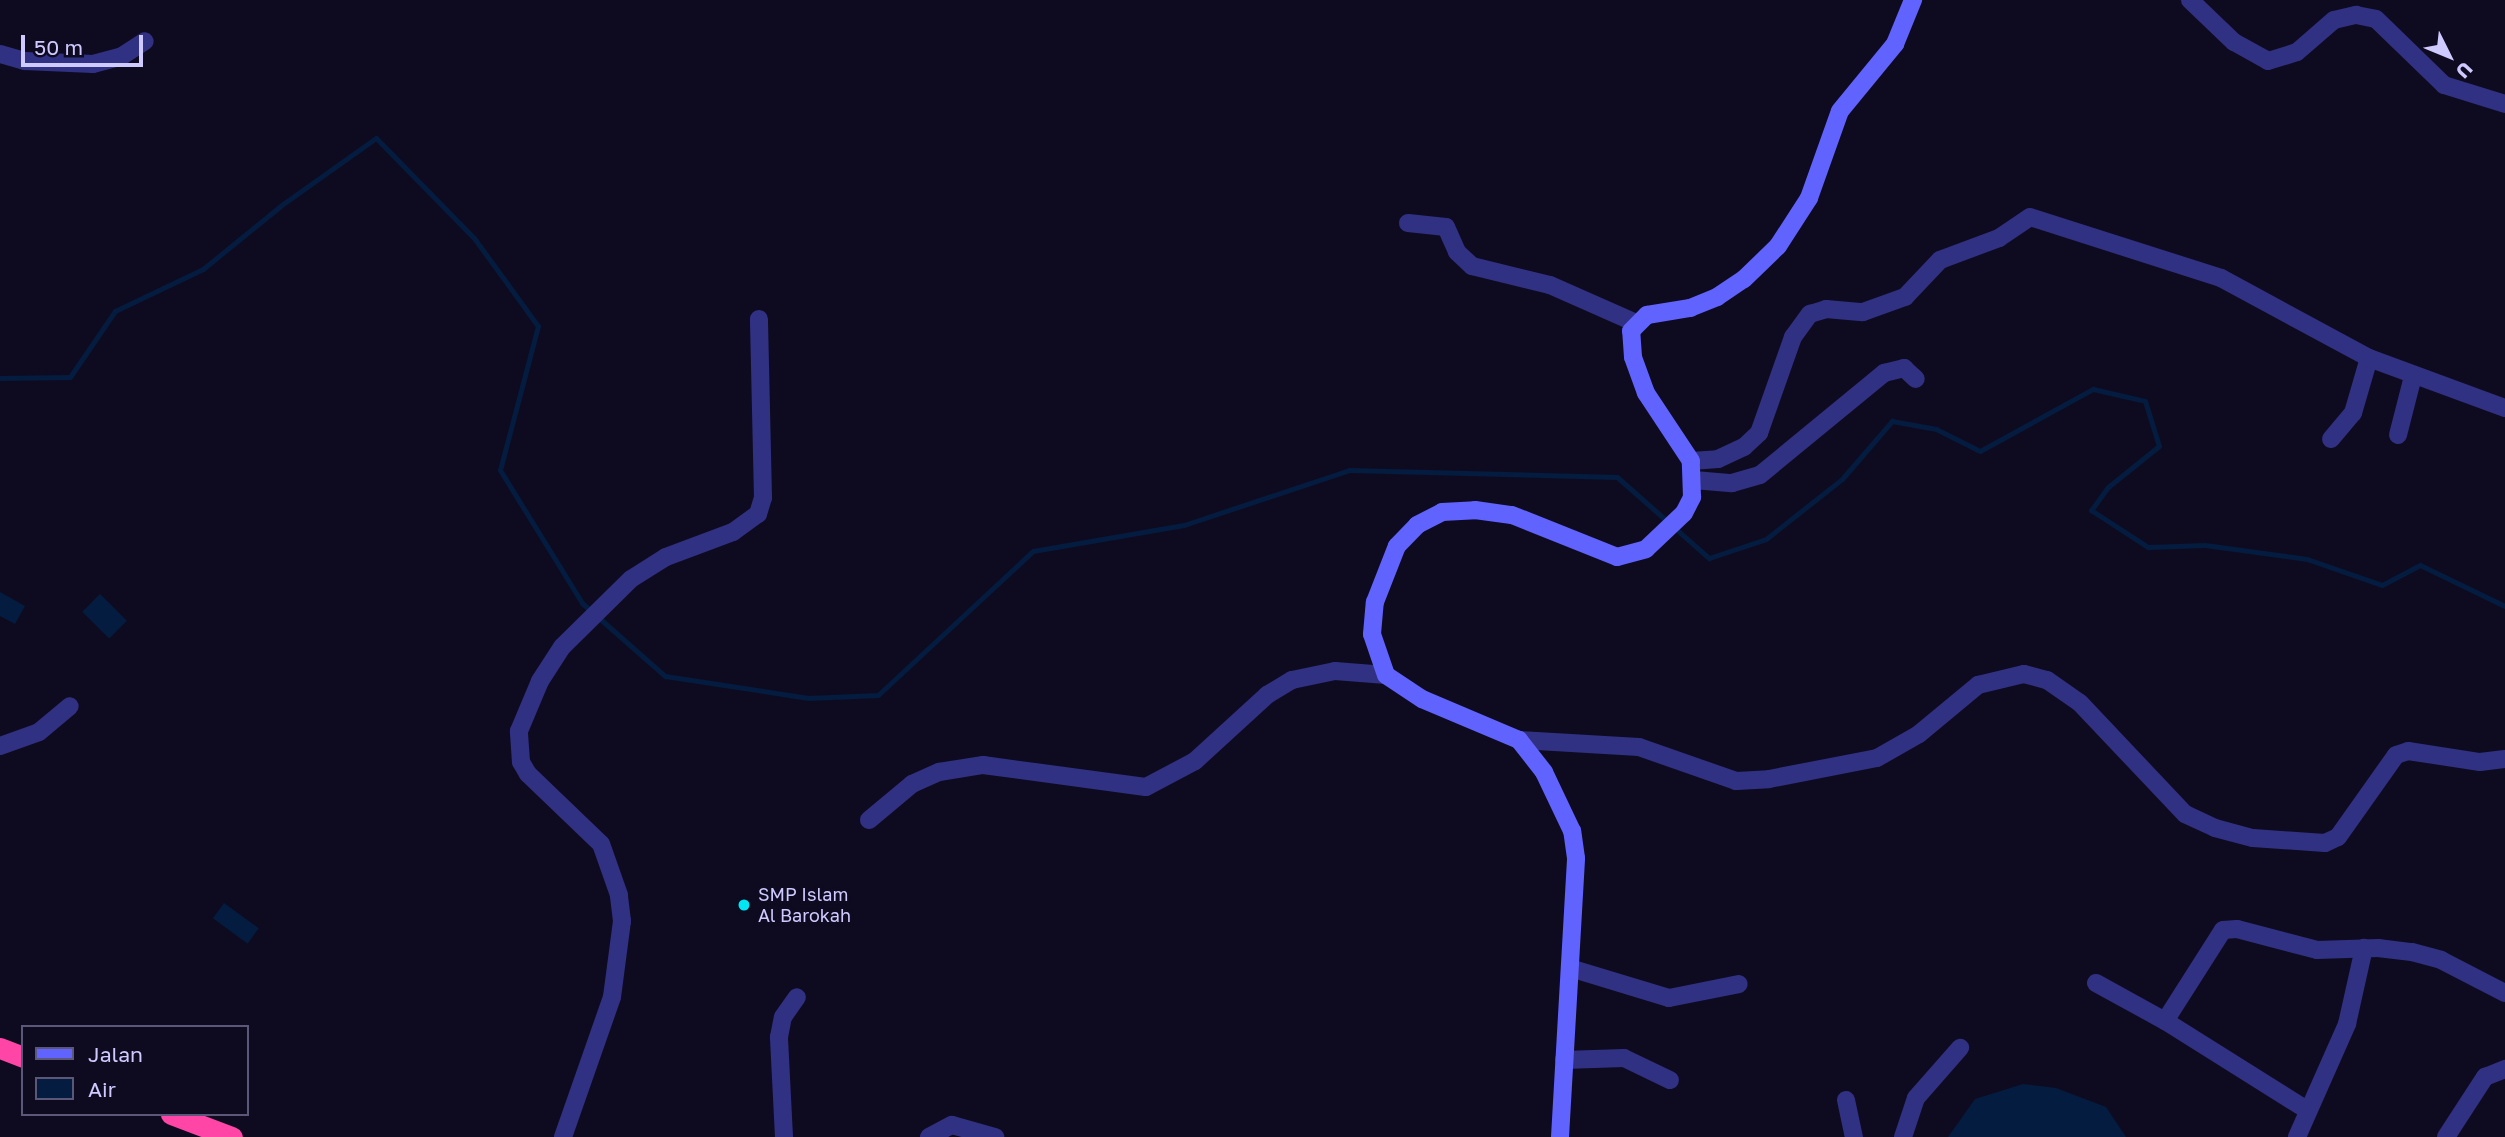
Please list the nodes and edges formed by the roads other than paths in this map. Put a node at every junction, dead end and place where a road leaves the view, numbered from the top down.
1 (1913, 0) edge
2 (2190, 0) edge
3 (145, 41) dead end
4 (0, 54) edge
5 (2505, 104) edge
6 (1408, 222) dead end
7 (759, 318) dead end
8 (1636, 323) junction
9 (2369, 358) junction
10 (2413, 376) junction
11 (1916, 379) dead end
12 (2505, 408) edge
13 (2398, 435) dead end
14 (2332, 439) dead end
15 (1691, 461) junction
16 (1694, 480) junction
17 (1386, 675) junction
18 (70, 706) dead end
19 (1519, 740) junction
20 (0, 746) edge
21 (2505, 759) edge
22 (869, 820) dead end
23 (2364, 948) junction
24 (1570, 968) junction
25 (1739, 984) dead end
26 (2096, 984) dead end
27 (2505, 993) edge
28 (797, 997) dead end
29 (2165, 1021) junction
30 (0, 1048) edge
31 (1960, 1048) dead end
32 (21, 1056) edge
33 (1564, 1060) junction
34 (2505, 1069) edge
35 (1670, 1080) dead end
36 (1846, 1100) dead end
37 (2307, 1110) junction
38 (177, 1116) edge
39 (232, 1137) edge
40 (563, 1137) edge
41 (784, 1137) edge
42 (929, 1137) edge
43 (995, 1137) edge
44 (1560, 1137) edge
45 (1854, 1137) edge
46 (1903, 1137) edge
47 (2297, 1137) edge
48 (2446, 1137) edge

1 - 8 main road
2 - 5 street
3 - 4 street
6 - 8 street
7 - 40 street
8 - 15 main road
9 - 10 street
9 - 14 street
9 - 15 street
10 - 12 street
10 - 13 street
11 - 16 street
15 - 16 main road
16 - 17 main road
17 - 19 main road
17 - 22 street
18 - 20 street
19 - 21 street
19 - 24 main road
23 - 27 street
23 - 29 street
23 - 37 street
24 - 25 street
24 - 33 main road
26 - 29 street
28 - 41 street
29 - 37 street
30 - 32 highway
31 - 46 street
33 - 35 street
33 - 44 main road
34 - 48 street
36 - 45 street
37 - 47 street
38 - 39 highway
42 - 43 street

